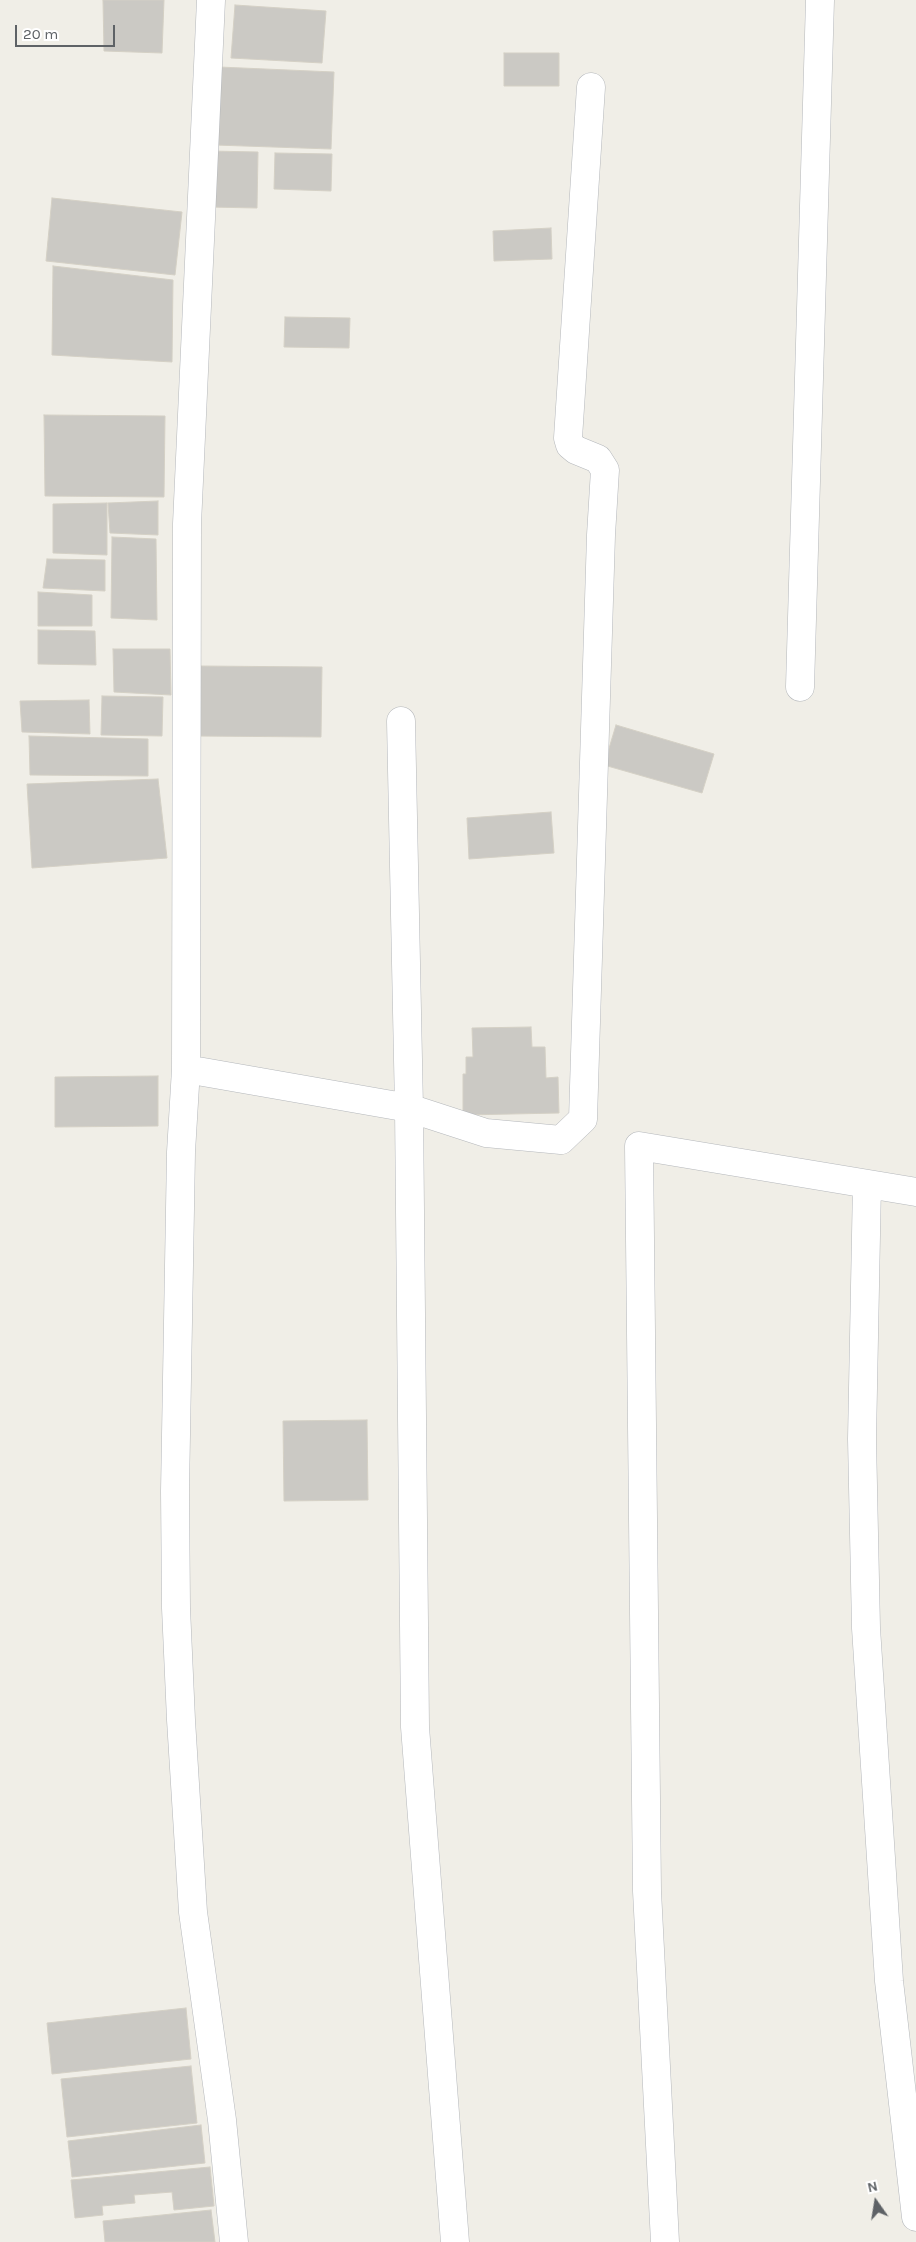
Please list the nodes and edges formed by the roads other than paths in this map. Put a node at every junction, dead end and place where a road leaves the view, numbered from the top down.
1 (211, 0) edge
2 (820, 0) edge
3 (591, 87) dead end
4 (800, 687) dead end
5 (401, 721) dead end
6 (186, 1069) junction
7 (408, 1108) junction
8 (867, 1184) junction
9 (916, 1192) edge
10 (916, 2217) edge
11 (234, 2242) edge
12 (455, 2242) edge
13 (665, 2242) edge

1 - 6 street
2 - 4 street
3 - 7 street
5 - 7 street
6 - 7 street
6 - 11 street
7 - 12 street
8 - 9 street
8 - 10 street
8 - 13 street

